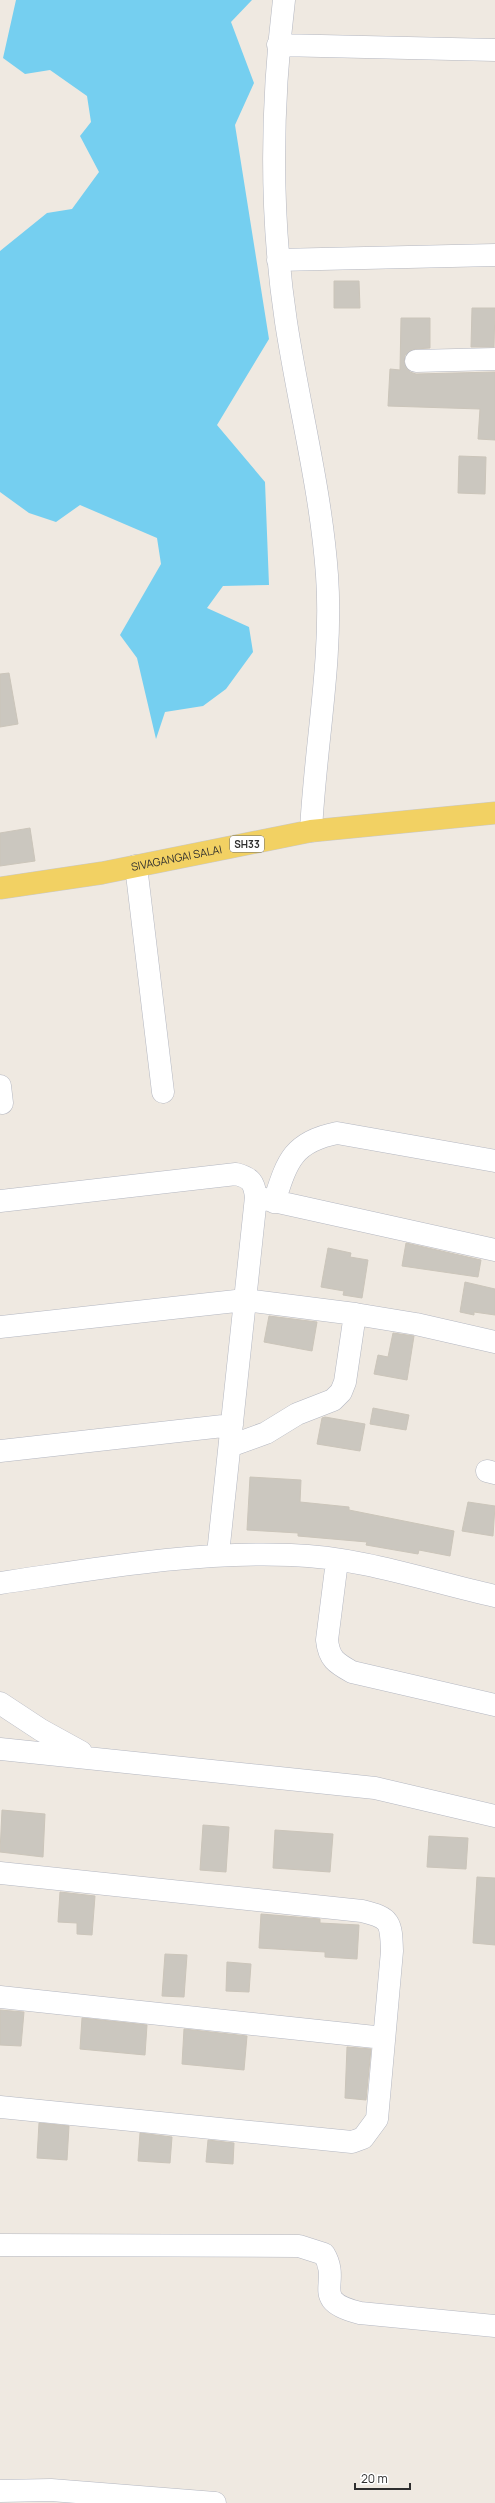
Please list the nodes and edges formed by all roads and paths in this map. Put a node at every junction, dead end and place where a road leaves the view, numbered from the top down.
1 (284, 0) edge
2 (278, 45) junction
3 (495, 50) edge
4 (495, 255) edge
5 (278, 260) junction
6 (495, 359) edge
7 (416, 361) dead end
8 (495, 813) edge
9 (310, 831) junction
10 (136, 866) junction
11 (0, 888) edge
12 (163, 1092) dead end
13 (495, 1161) edge
14 (265, 1200) junction
15 (0, 1201) edge
16 (495, 1250) edge
17 (245, 1300) junction
18 (355, 1314) junction
19 (0, 1327) edge
20 (495, 1342) edge
21 (231, 1435) junction
22 (0, 1451) edge
23 (218, 1554) junction
24 (337, 1561) junction
25 (0, 1583) edge
26 (495, 1596) edge
27 (0, 1703) edge
28 (495, 1705) edge
29 (0, 1749) edge
30 (90, 1757) junction
31 (495, 1816) edge
32 (0, 1873) edge
33 (0, 1997) edge
34 (384, 2038) junction
35 (0, 2107) edge
36 (0, 2245) edge
37 (495, 2326) edge
38 (0, 2491) edge
39 (215, 2503) edge

1 - 2 street
2 - 3 street
2 - 5 street
4 - 5 street
5 - 9 street
6 - 7 street
8 - 9 main road, SIVAGANGAI SALAI / SH33
9 - 10 main road, SIVAGANGAI SALAI / SH33
10 - 11 main road, SIVAGANGAI SALAI / SH33
10 - 12 street
13 - 14 street
14 - 15 street
14 - 16 street
14 - 17 street
17 - 18 street
17 - 19 street
17 - 21 street
18 - 20 street
18 - 21 street
21 - 22 street
21 - 23 street
23 - 24 street
23 - 25 street
24 - 26 street
24 - 28 street
27 - 30 street
29 - 30 street
30 - 31 street
32 - 34 street
33 - 34 street
34 - 35 street
36 - 37 street
38 - 39 street

